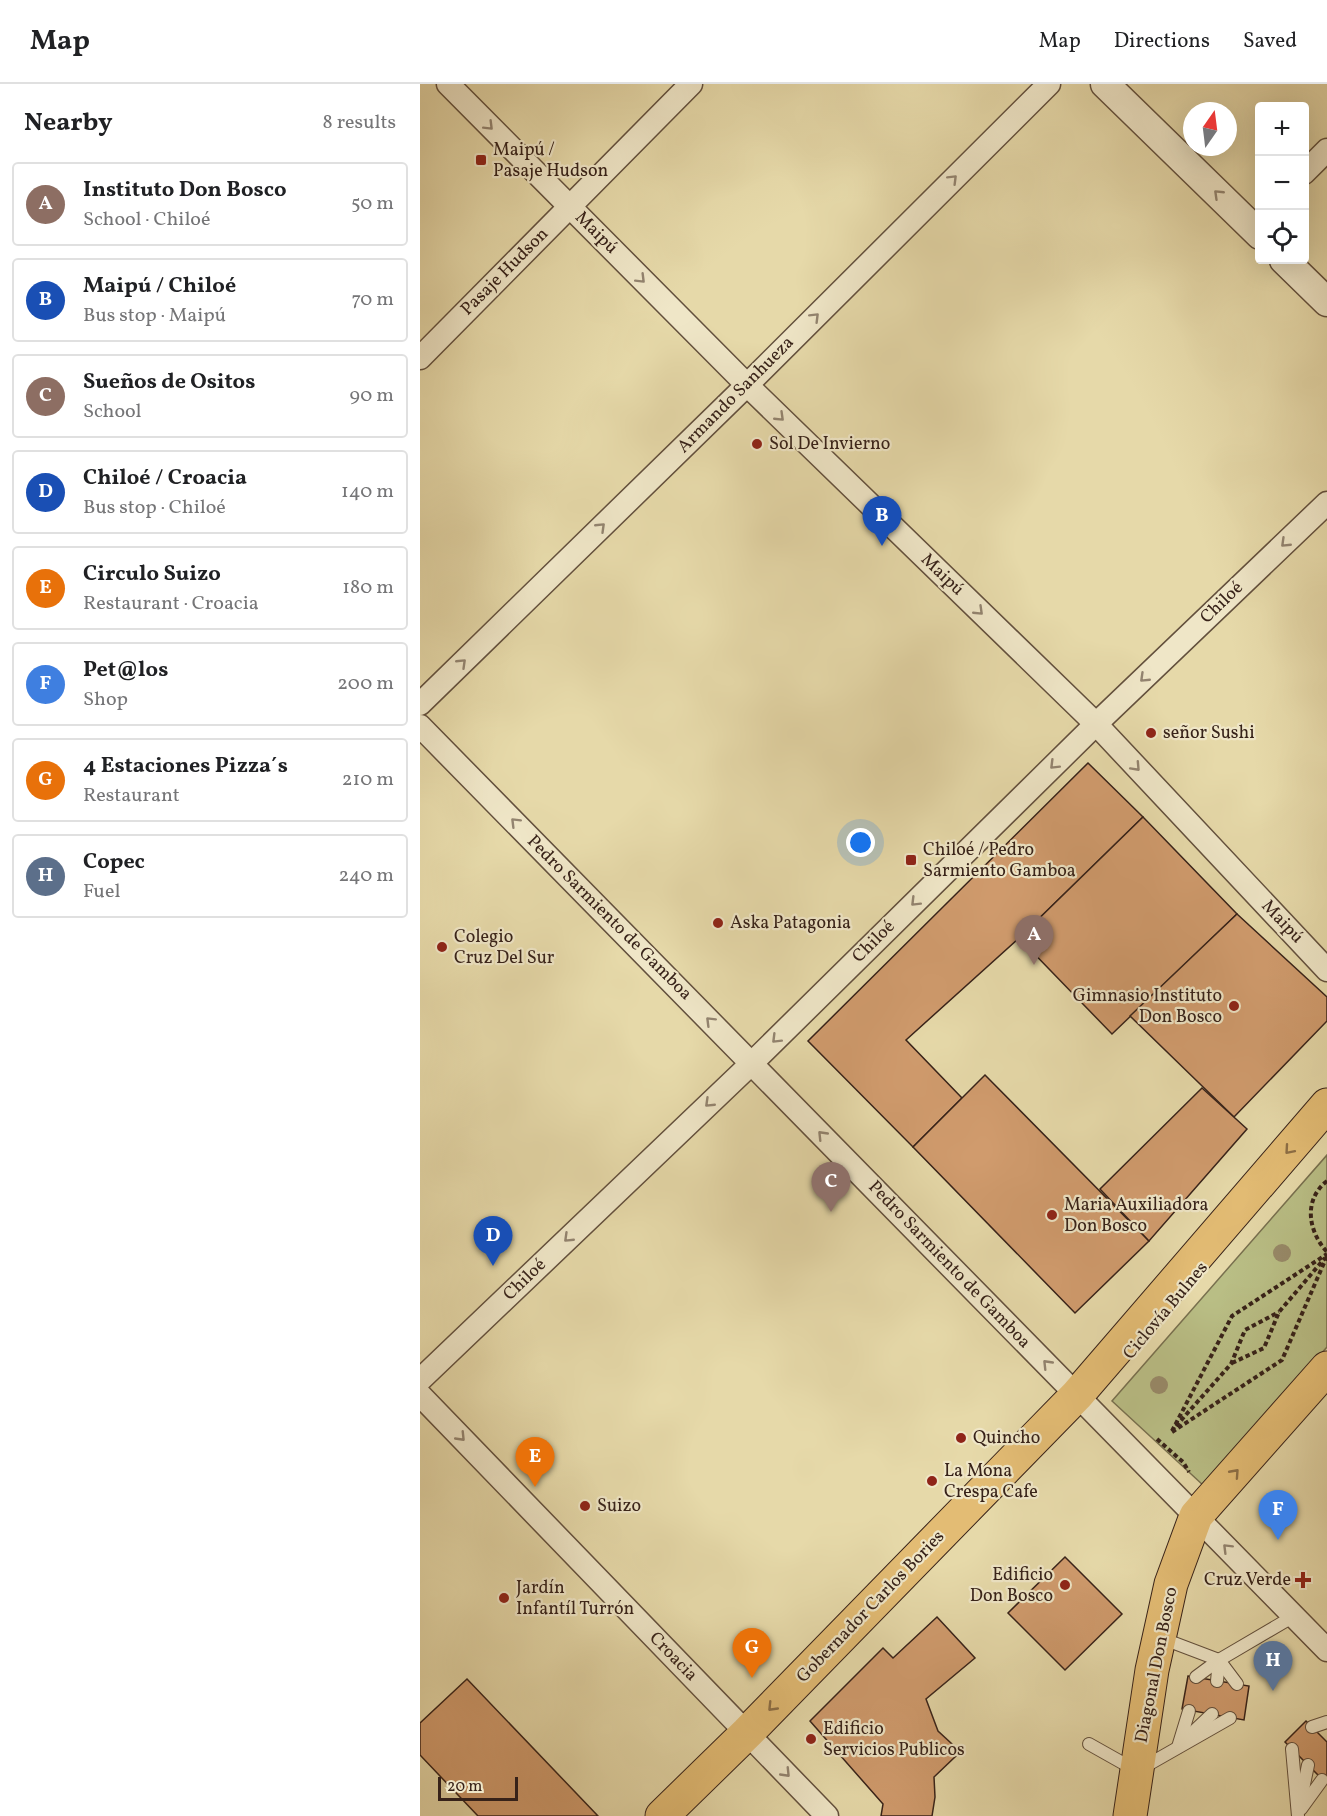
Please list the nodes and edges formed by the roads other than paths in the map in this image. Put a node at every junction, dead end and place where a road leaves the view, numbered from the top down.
1 (448, 84) edge
2 (691, 84) edge
3 (1049, 84) edge
4 (1105, 84) edge
5 (1327, 150) edge
6 (1309, 170) edge
7 (570, 207) junction
8 (1255, 226) edge
9 (1288, 264) edge
10 (1327, 302) edge
11 (420, 358) edge
12 (747, 385) junction
13 (1327, 502) edge
14 (420, 704) edge
15 (1096, 724) junction
16 (420, 726) edge
17 (1327, 970) edge
18 (752, 1063) junction
19 (1327, 1106) edge
20 (1327, 1368) edge
21 (420, 1380) edge
22 (420, 1395) edge
23 (1077, 1395) junction
24 (1187, 1507) junction
25 (1294, 1616) junction
26 (1160, 1638) junction
27 (1327, 1650) edge
28 (1219, 1660) junction
29 (1196, 1677) dead end
30 (1217, 1681) dead end
31 (1237, 1684) dead end
32 (1189, 1711) dead end
33 (1212, 1714) dead end
34 (1230, 1718) dead end
35 (1327, 1722) edge
36 (1312, 1727) dead end
37 (747, 1733) junction
38 (1089, 1744) dead end
39 (1178, 1747) junction
40 (1292, 1749) dead end
41 (1308, 1765) dead end
42 (1137, 1771) junction
43 (1322, 1779) dead end
44 (1298, 1814) edge
45 (662, 1816) edge
46 (827, 1816) edge
47 (1130, 1816) edge

1 -> 7 street, Maipú
2 - 7 street, Pasaje Hudson
12 -> 3 street, Armando Sanhueza
8 -> 4 street
5 - 6 street
7 - 11 street, Pasaje Hudson
7 -> 12 street, Maipú
9 - 10 street
14 -> 12 street, Armando Sanhueza
12 -> 15 street, Maipú
13 -> 15 street, Chiloé
15 -> 17 street, Maipú
15 -> 18 street, Chiloé
18 -> 16 street, Pedro Sarmiento de Gamboa
18 -> 21 street, Chiloé
23 -> 18 street, Pedro Sarmiento de Gamboa
19 -> 23 main road, Gobernador Carlos Bories
24 -> 20 main road
22 -> 37 street, Croacia
23 - 24 street, Pedro Sarmiento de Gamboa
23 -> 37 main road, Gobernador Carlos Bories
25 -> 24 street, Pedro Sarmiento de Gamboa
24 - 26 main road, Diagonal Don Bosco
25 - 27 street, Pedro Sarmiento de Gamboa
25 - 28 lane
26 - 28 lane
26 - 42 main road, Diagonal Don Bosco
28 - 29 lane
28 - 30 lane
28 - 31 lane
32 - 39 lane
33 - 39 lane
34 - 39 lane
35 - 36 lane
37 - 45 main road, Gobernador Carlos Bories
37 -> 46 street, Croacia
38 - 42 lane
39 - 42 lane
40 - 44 lane
41 - 44 lane
42 - 47 main road, Diagonal Don Bosco
43 - 44 lane

